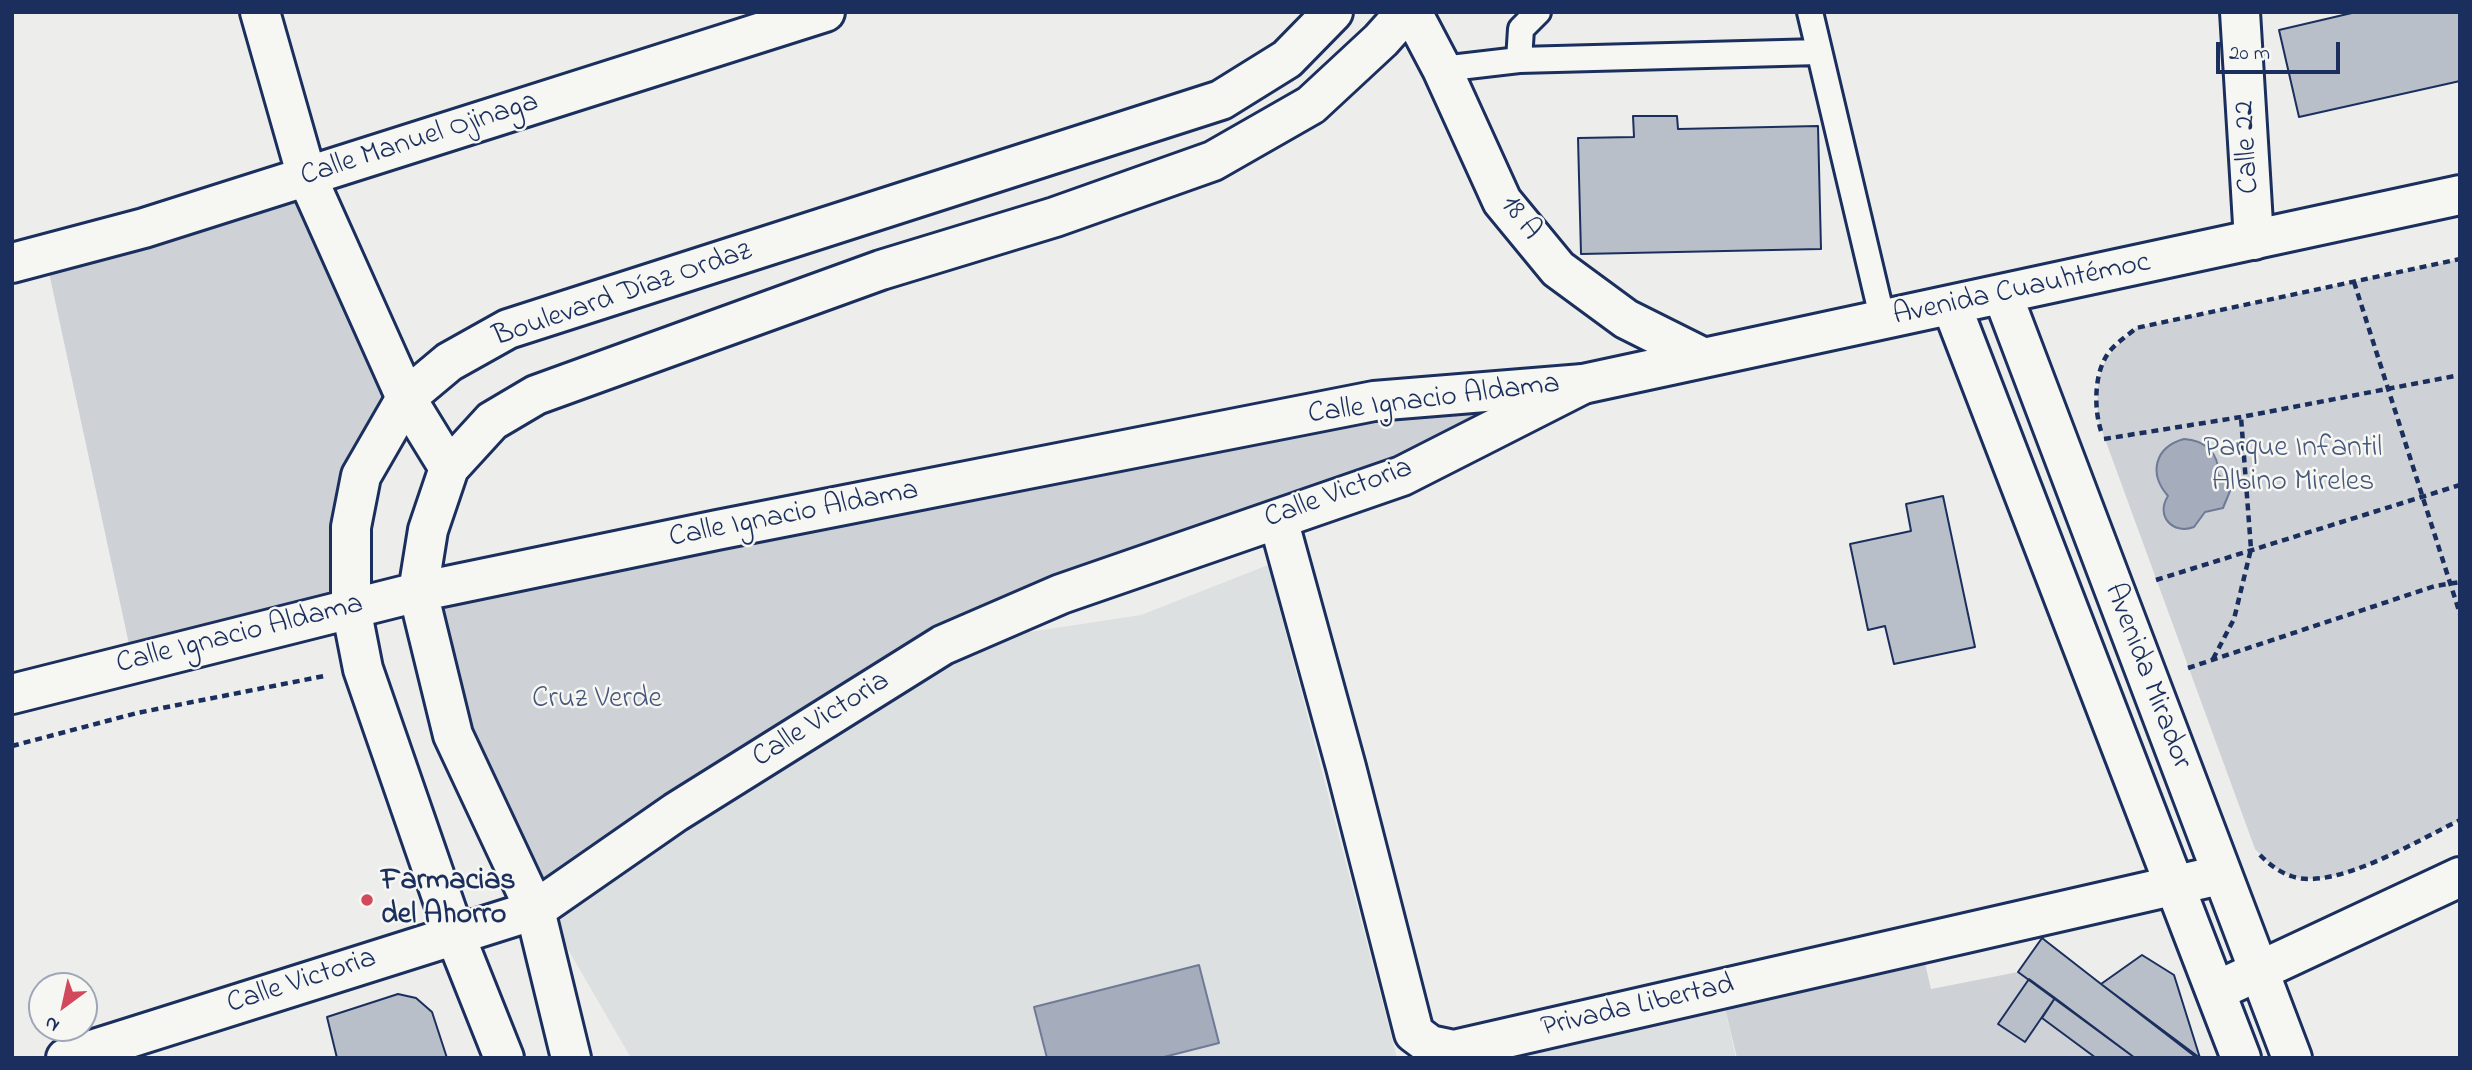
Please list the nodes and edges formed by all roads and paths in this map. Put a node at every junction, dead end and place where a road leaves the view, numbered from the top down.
1 (261, 12) edge
2 (825, 12) edge
3 (1333, 12) edge
4 (1406, 12) edge
5 (1412, 12) edge
6 (1538, 12) edge
7 (1810, 12) edge
8 (2241, 12) edge
9 (1819, 52) junction
10 (1519, 60) junction
11 (1442, 69) junction
12 (307, 177) junction
13 (2460, 195) edge
14 (2254, 240) junction
15 (2460, 259) edge
16 (12, 263) edge
17 (2354, 282) junction
18 (2003, 296) junction
19 (1952, 306) junction
20 (1883, 321) junction
21 (1702, 357) junction
22 (2460, 375) edge
23 (1583, 384) junction
24 (2389, 389) junction
25 (405, 398) junction
26 (2241, 417) junction
27 (2104, 439) junction
28 (2109, 452) dead end
29 (449, 468) junction
30 (2460, 485) edge
31 (2423, 496) junction
32 (1278, 519) junction
33 (2251, 549) junction
34 (2151, 567) dead end
35 (2156, 580) junction
36 (2460, 582) edge
37 (2451, 583) junction
38 (418, 592) junction
39 (2161, 593) dead end
40 (351, 608) junction
41 (2460, 614) edge
42 (2183, 655) dead end
43 (2213, 660) junction
44 (2188, 668) junction
45 (363, 669) junction
46 (2193, 681) dead end
47 (12, 694) edge
48 (12, 746) edge
49 (2460, 820) edge
50 (2255, 849) dead end
51 (2220, 875) junction
52 (2460, 877) edge
53 (2175, 885) junction
54 (535, 910) junction
55 (455, 934) junction
56 (2258, 969) junction
57 (2216, 991) junction
58 (66, 1058) edge
59 (504, 1058) edge
60 (571, 1058) edge
61 (2241, 1058) edge
62 (2292, 1058) edge

1 - 12 main road
2 - 12 main road, Calle Manuel Ojinaga
3 - 25 main road, Boulevard Díaz Ordaz
4 - 29 main road, Boulevard Díaz Ordaz
5 - 11 main road, 18 A
6 - 10 lane
7 - 9 lane
8 - 14 main road, Calle 22
9 - 10 lane
9 - 20 lane
10 - 11 lane
11 - 21 main road, 18 A
12 - 16 main road, Calle Manuel Ojinaga
12 - 25 main road
13 - 14 main road, Avenida Cuauhtémoc
14 - 18 main road, Avenida Cuauhtémoc
15 - 17 path
17 - 24 path
17 - 27 path
18 - 19 main road, Avenida Cuauhtémoc
18 - 51 main road, Avenida Mirador
19 - 20 main road, Avenida Cuauhtémoc
19 - 53 main road, Avenida Mirador
20 - 21 main road, Avenida Cuauhtémoc
21 - 23 main road, Avenida Cuauhtémoc
22 - 24 path
23 - 32 main road, Calle Victoria
23 - 38 main road, Calle Ignacio Aldama
24 - 26 path
24 - 31 path
25 - 29 main road
25 - 40 main road, Boulevard Díaz Ordaz
26 - 27 path
26 - 33 path
27 - 28 path
29 - 38 main road, Boulevard Díaz Ordaz
30 - 31 path
31 - 33 path
31 - 37 path
32 - 53 main road, Privada Libertad
32 - 54 main road, Calle Victoria
33 - 35 path
33 - 43 path
34 - 35 path
35 - 39 path
36 - 37 path
37 - 41 path
37 - 43 path
38 - 40 main road, Calle Ignacio Aldama
38 - 54 main road, Boulevard Díaz Ordaz
40 - 45 main road, Boulevard Díaz Ordaz
40 - 47 main road, Calle Ignacio Aldama
42 - 44 path
43 - 44 path
44 - 46 path
45 - 48 path
45 - 55 main road, Boulevard Díaz Ordaz
49 - 50 path
51 - 53 main road, Privada Libertad
51 - 56 main road, Avenida Mirador
52 - 56 main road
53 - 57 main road, Avenida Mirador
54 - 55 main road, Calle Victoria
54 - 60 main road, Boulevard Díaz Ordaz
55 - 58 main road, Calle Victoria
55 - 59 main road, Boulevard Díaz Ordaz
56 - 57 main road
56 - 62 main road, Avenida Mirador
57 - 61 main road, Avenida Mirador

